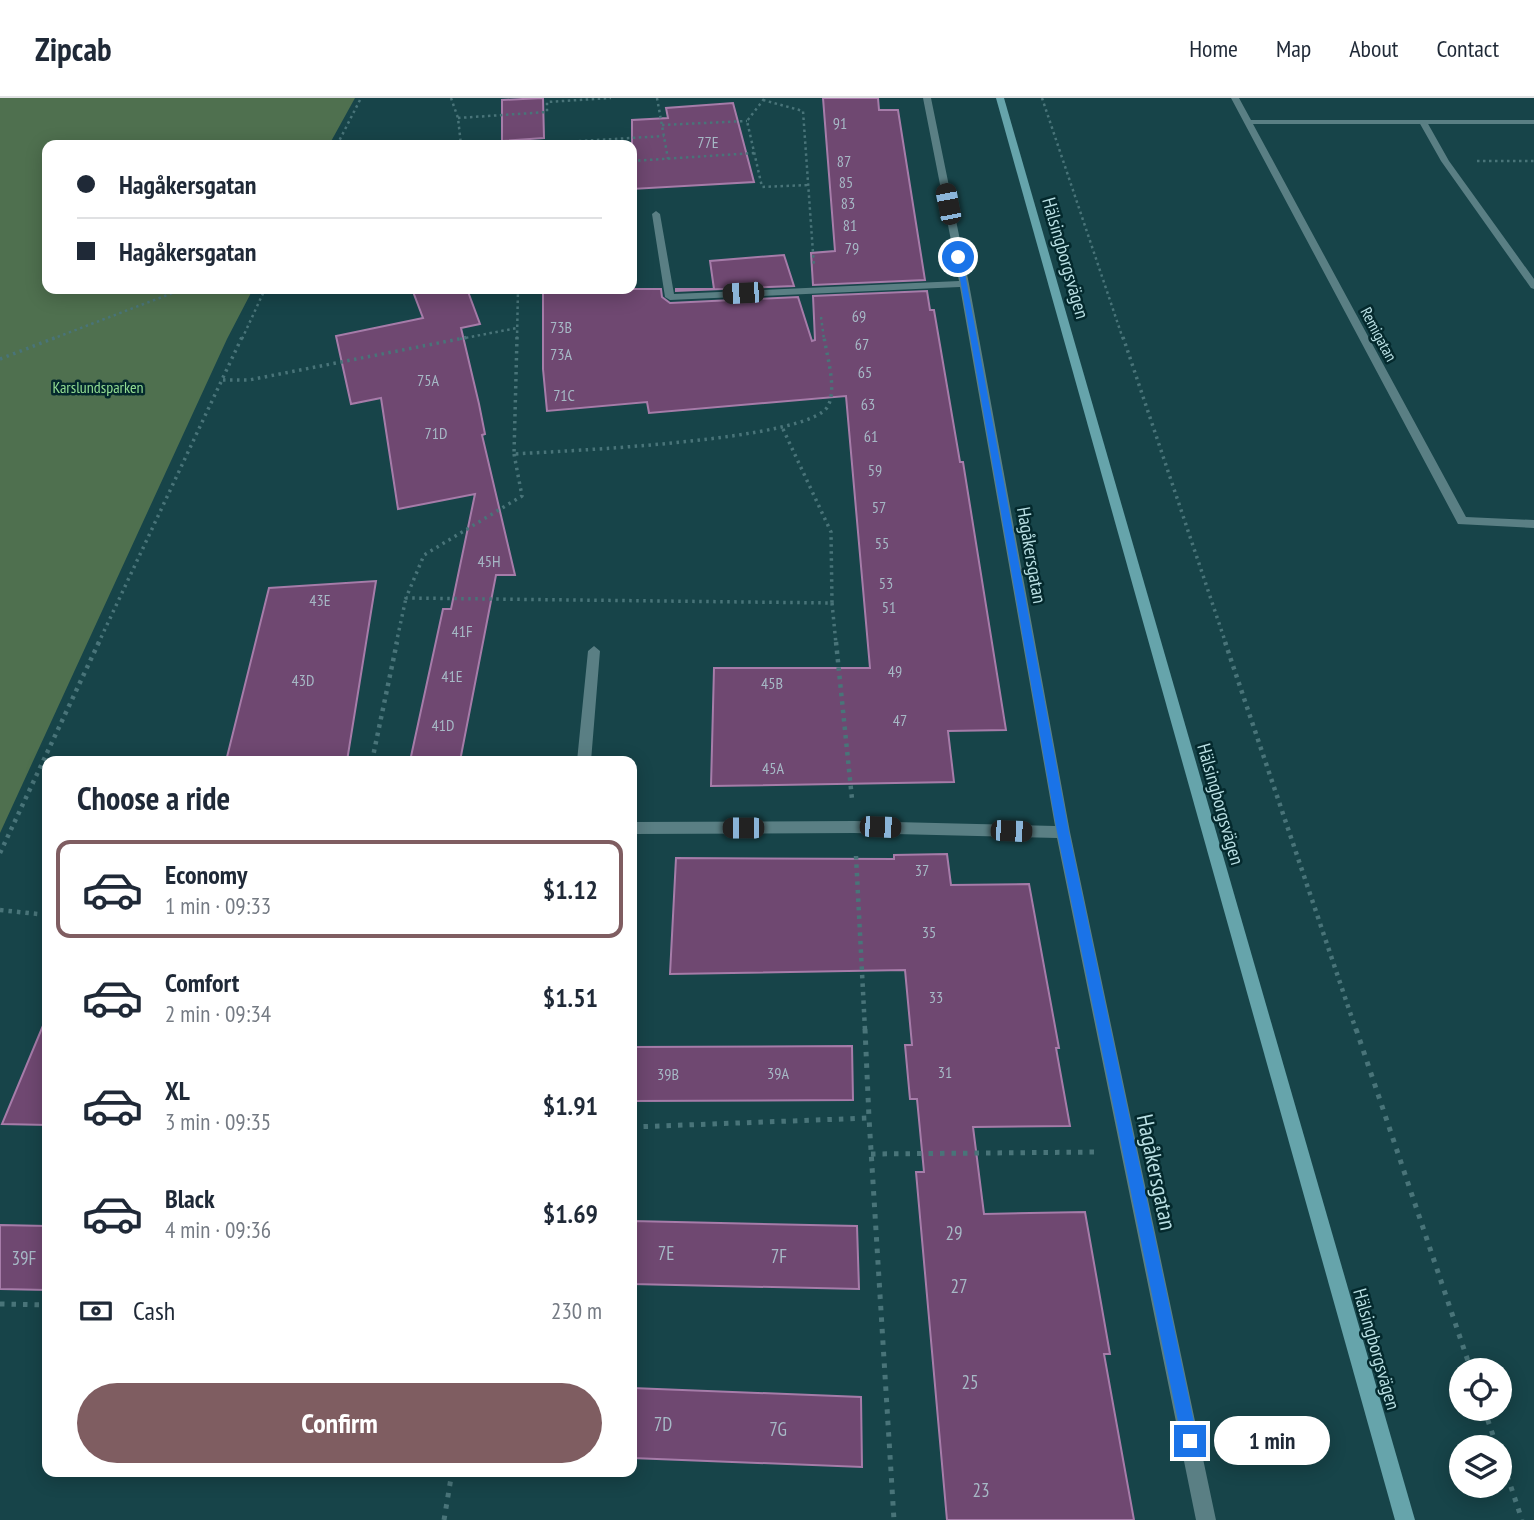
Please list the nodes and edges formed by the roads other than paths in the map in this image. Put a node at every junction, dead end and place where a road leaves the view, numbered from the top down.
1 (927, 98) edge
2 (1000, 98) edge
3 (1235, 98) edge
4 (1246, 122) junction
5 (1423, 122) junction
6 (1534, 122) edge
7 (656, 214) dead end
8 (964, 284) junction
9 (1534, 286) edge
10 (1534, 524) edge
11 (594, 651) dead end
12 (584, 756) edge
13 (637, 828) edge
14 (1063, 832) junction
15 (1206, 1520) edge
16 (1405, 1520) edge

1 - 8 street, Hagåkersgatan
2 - 16 main road, Hälsingborgsvägen
3 - 4 street, Remigatan
4 - 5 street
4 - 10 street, Remigatan
5 - 6 street
5 - 9 street
7 - 8 street
8 - 14 street, Hagåkersgatan
11 - 12 street
13 - 14 street
14 - 15 street, Hagåkersgatan

